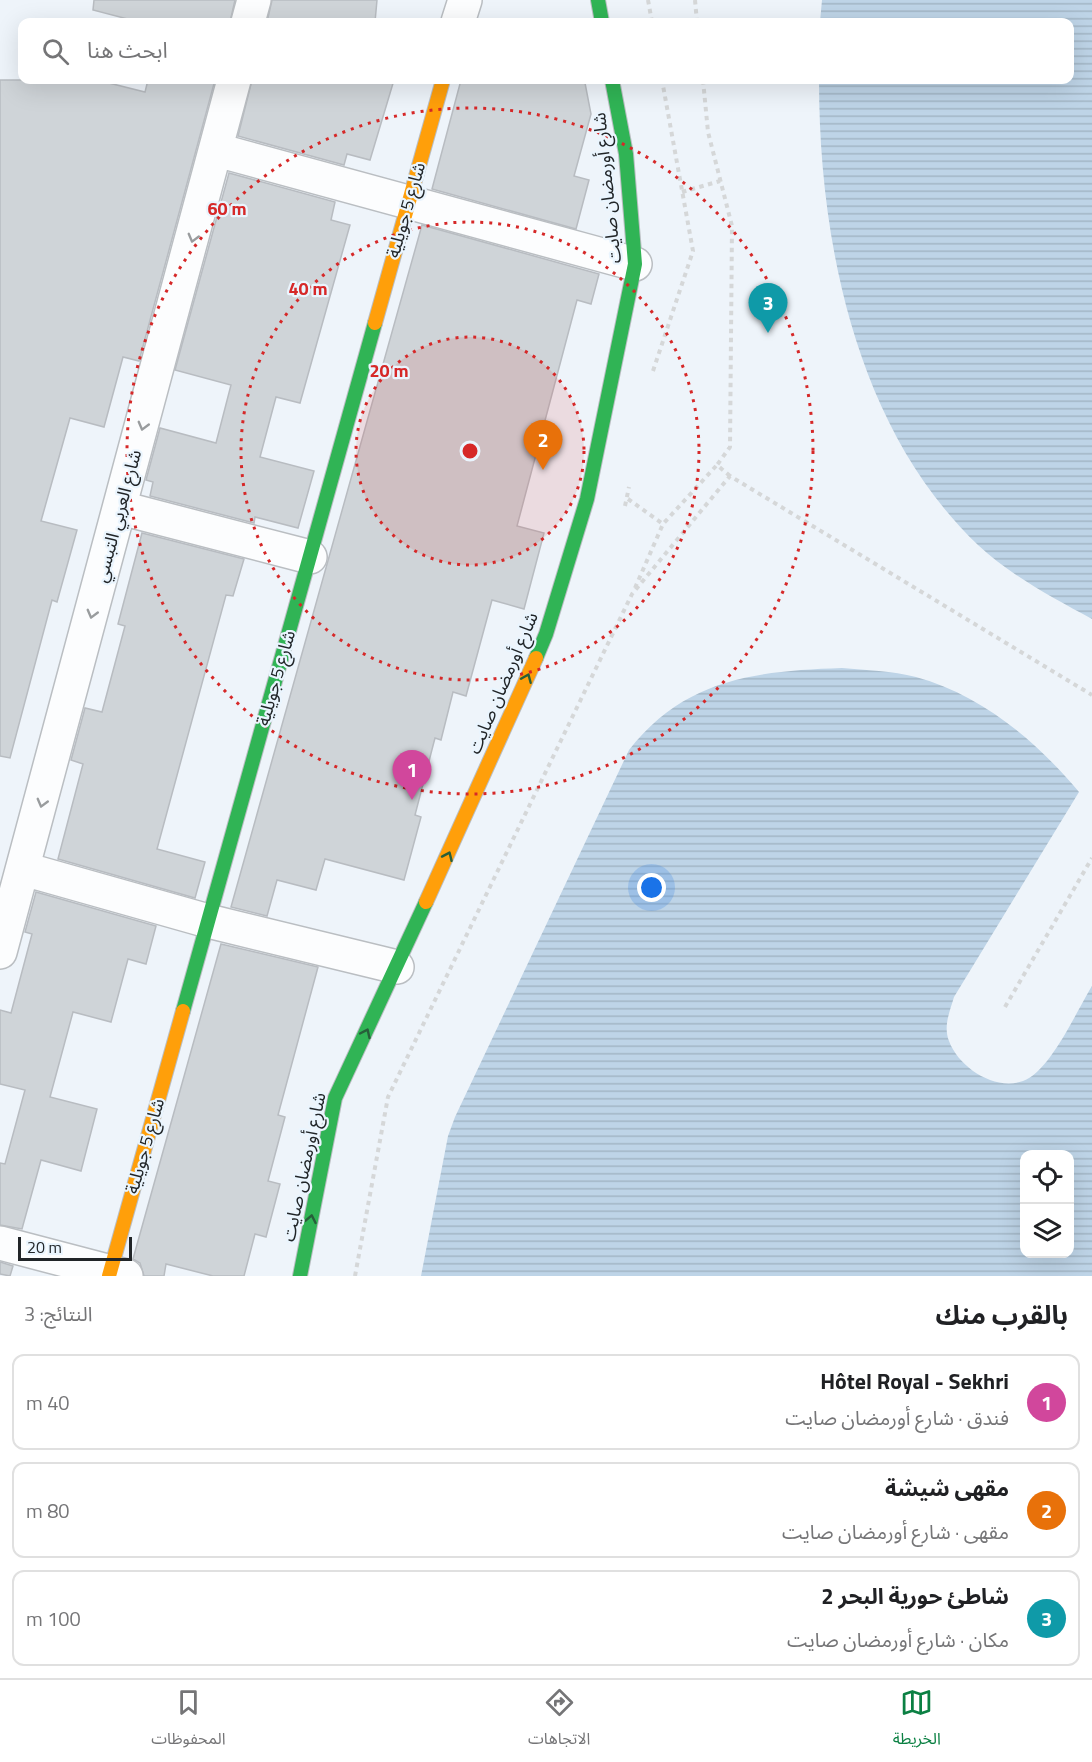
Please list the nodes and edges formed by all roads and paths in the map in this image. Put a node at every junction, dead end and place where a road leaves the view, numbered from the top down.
1 (254, 0) edge
2 (465, 0) edge
3 (598, 0) edge
4 (648, 0) edge
5 (695, 0) edge
6 (249, 18) edge
7 (459, 18) edge
8 (601, 18) edge
9 (651, 18) edge
10 (697, 18) edge
11 (233, 84) edge
12 (441, 84) edge
13 (613, 84) edge
14 (703, 84) edge
15 (217, 150) junction
16 (720, 181) junction
17 (682, 192) dead end
18 (408, 202) junction
19 (635, 264) junction
20 (717, 465) junction
21 (730, 476) junction
22 (628, 499) dead end
23 (121, 508) junction
24 (663, 524) junction
25 (310, 557) junction
26 (632, 594) junction
27 (1092, 695) edge
28 (1092, 858) edge
29 (24, 869) junction
30 (208, 921) junction
31 (0, 952) edge
32 (397, 967) junction
33 (1005, 1007) dead end
34 (0, 1243) edge
35 (115, 1275) edge
36 (300, 1276) edge
37 (355, 1276) edge

1 - 6 street
2 - 7 street
3 - 8 main road
4 - 9 path
5 - 10 path
11 - 15 street, شارع العربي التبسي
12 - 18 main road, شارع 5 جويلية
13 - 19 main road, شارع أورمضان صايت
14 - 16 path
15 - 18 street
15 -> 23 street, شارع العربي التبسي
16 - 17 path
16 - 20 path
18 - 19 street
18 - 25 main road, شارع 5 جويلية
32 -> 19 main road, شارع أورمضان صايت
20 - 21 path
20 - 24 path
21 - 26 path
21 - 27 path
22 - 24 path
23 - 25 street
23 -> 29 street, شارع العربي التبسي
24 - 26 path
25 - 30 main road, شارع 5 جويلية
26 - 37 path
28 - 33 path
29 - 30 street
29 - 31 street, شارع العربي التبسي
30 - 32 street
30 - 35 main road, شارع 5 جويلية
36 -> 32 main road, شارع أورمضان صايت
34 - 35 street

